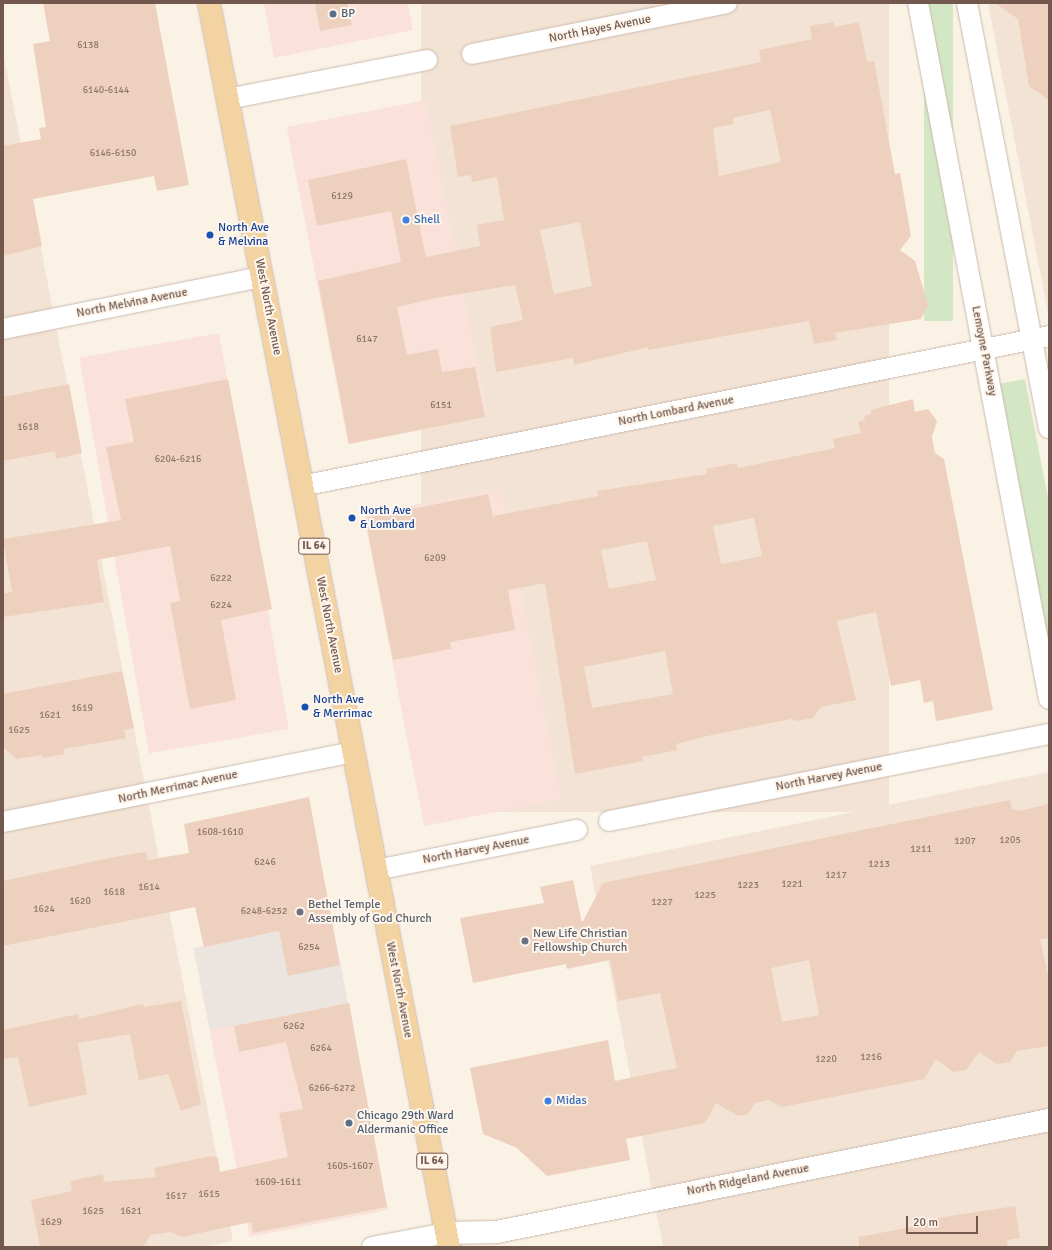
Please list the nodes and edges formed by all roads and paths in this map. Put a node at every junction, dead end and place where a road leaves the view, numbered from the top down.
1 (209, 3) edge
2 (727, 3) edge
3 (918, 3) edge
4 (967, 3) edge
5 (472, 54) dead end
6 (427, 60) dead end
7 (228, 99) junction
8 (262, 277) junction
9 (3, 329) edge
10 (1041, 338) edge
11 (984, 349) junction
12 (1049, 428) edge
13 (302, 486) junction
14 (1049, 699) edge
15 (1049, 734) edge
16 (353, 752) junction
17 (609, 821) dead end
18 (3, 822) edge
19 (577, 830) dead end
20 (376, 870) junction
21 (1049, 1120) edge
22 (447, 1240) edge
23 (372, 1247) edge

1 - 7 main road, West North Avenue / IL 64
2 - 5 street, North Hayes Avenue
3 - 11 street, Lemoyne Parkway
4 - 10 street
6 - 7 street
7 - 8 main road, West North Avenue / IL 64
8 - 9 street, North Melvina Avenue
8 - 13 main road, West North Avenue / IL 64
10 - 11 street, North Lombard Avenue
10 - 12 street
11 - 13 street, North Lombard Avenue
11 - 14 street, Lemoyne Parkway
13 - 16 main road, West North Avenue / IL 64
15 - 17 street, North Harvey Avenue
16 - 18 street, North Merrimac Avenue
16 - 20 main road, West North Avenue / IL 64
19 - 20 street, North Harvey Avenue
20 - 22 main road, West North Avenue / IL 64
21 - 22 street, North Ridgeland Avenue
22 - 23 street

